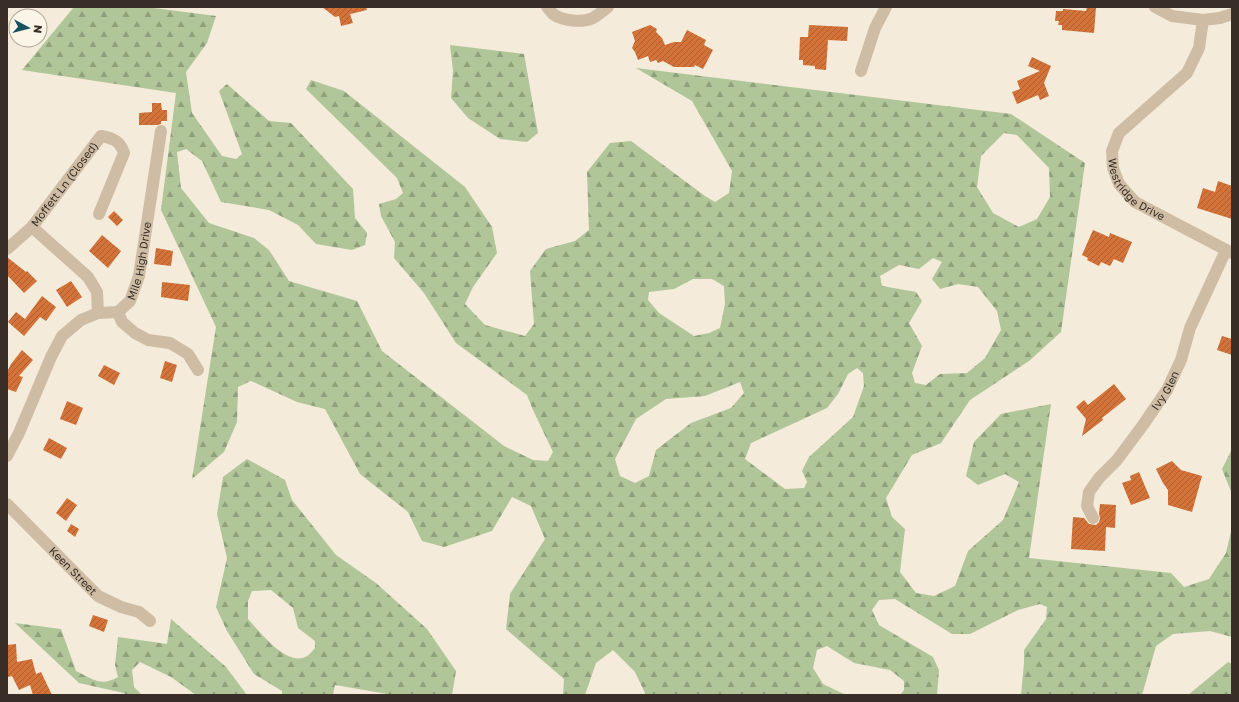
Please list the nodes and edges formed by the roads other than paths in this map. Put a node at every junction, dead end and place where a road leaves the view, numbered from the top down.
1 (547, 7) edge
2 (608, 7) edge
3 (886, 7) edge
4 (1155, 7) edge
5 (1232, 14) edge
6 (1203, 20) junction
7 (861, 71) dead end
8 (161, 131) dead end
9 (99, 214) dead end
10 (32, 226) junction
11 (7, 249) edge
12 (1229, 251) edge
13 (118, 312) junction
14 (98, 313) junction
15 (198, 370) dead end
16 (7, 456) edge
17 (7, 504) edge
18 (1092, 518) dead end
19 (150, 621) dead end

1 - 2 street
3 - 7 street
4 - 6 street
5 - 6 street
6 - 12 street, Westridge Drive
8 - 13 street, Mile High Drive
9 - 10 street, Moffett Ln (Closed)
10 - 11 street, Moffett Ln (Closed)
10 - 14 street
12 - 18 street, Ivy Glen
13 - 14 street, Mile High Drive
13 - 15 street
14 - 16 street, Mile High Drive
17 - 19 street, Keen Street

